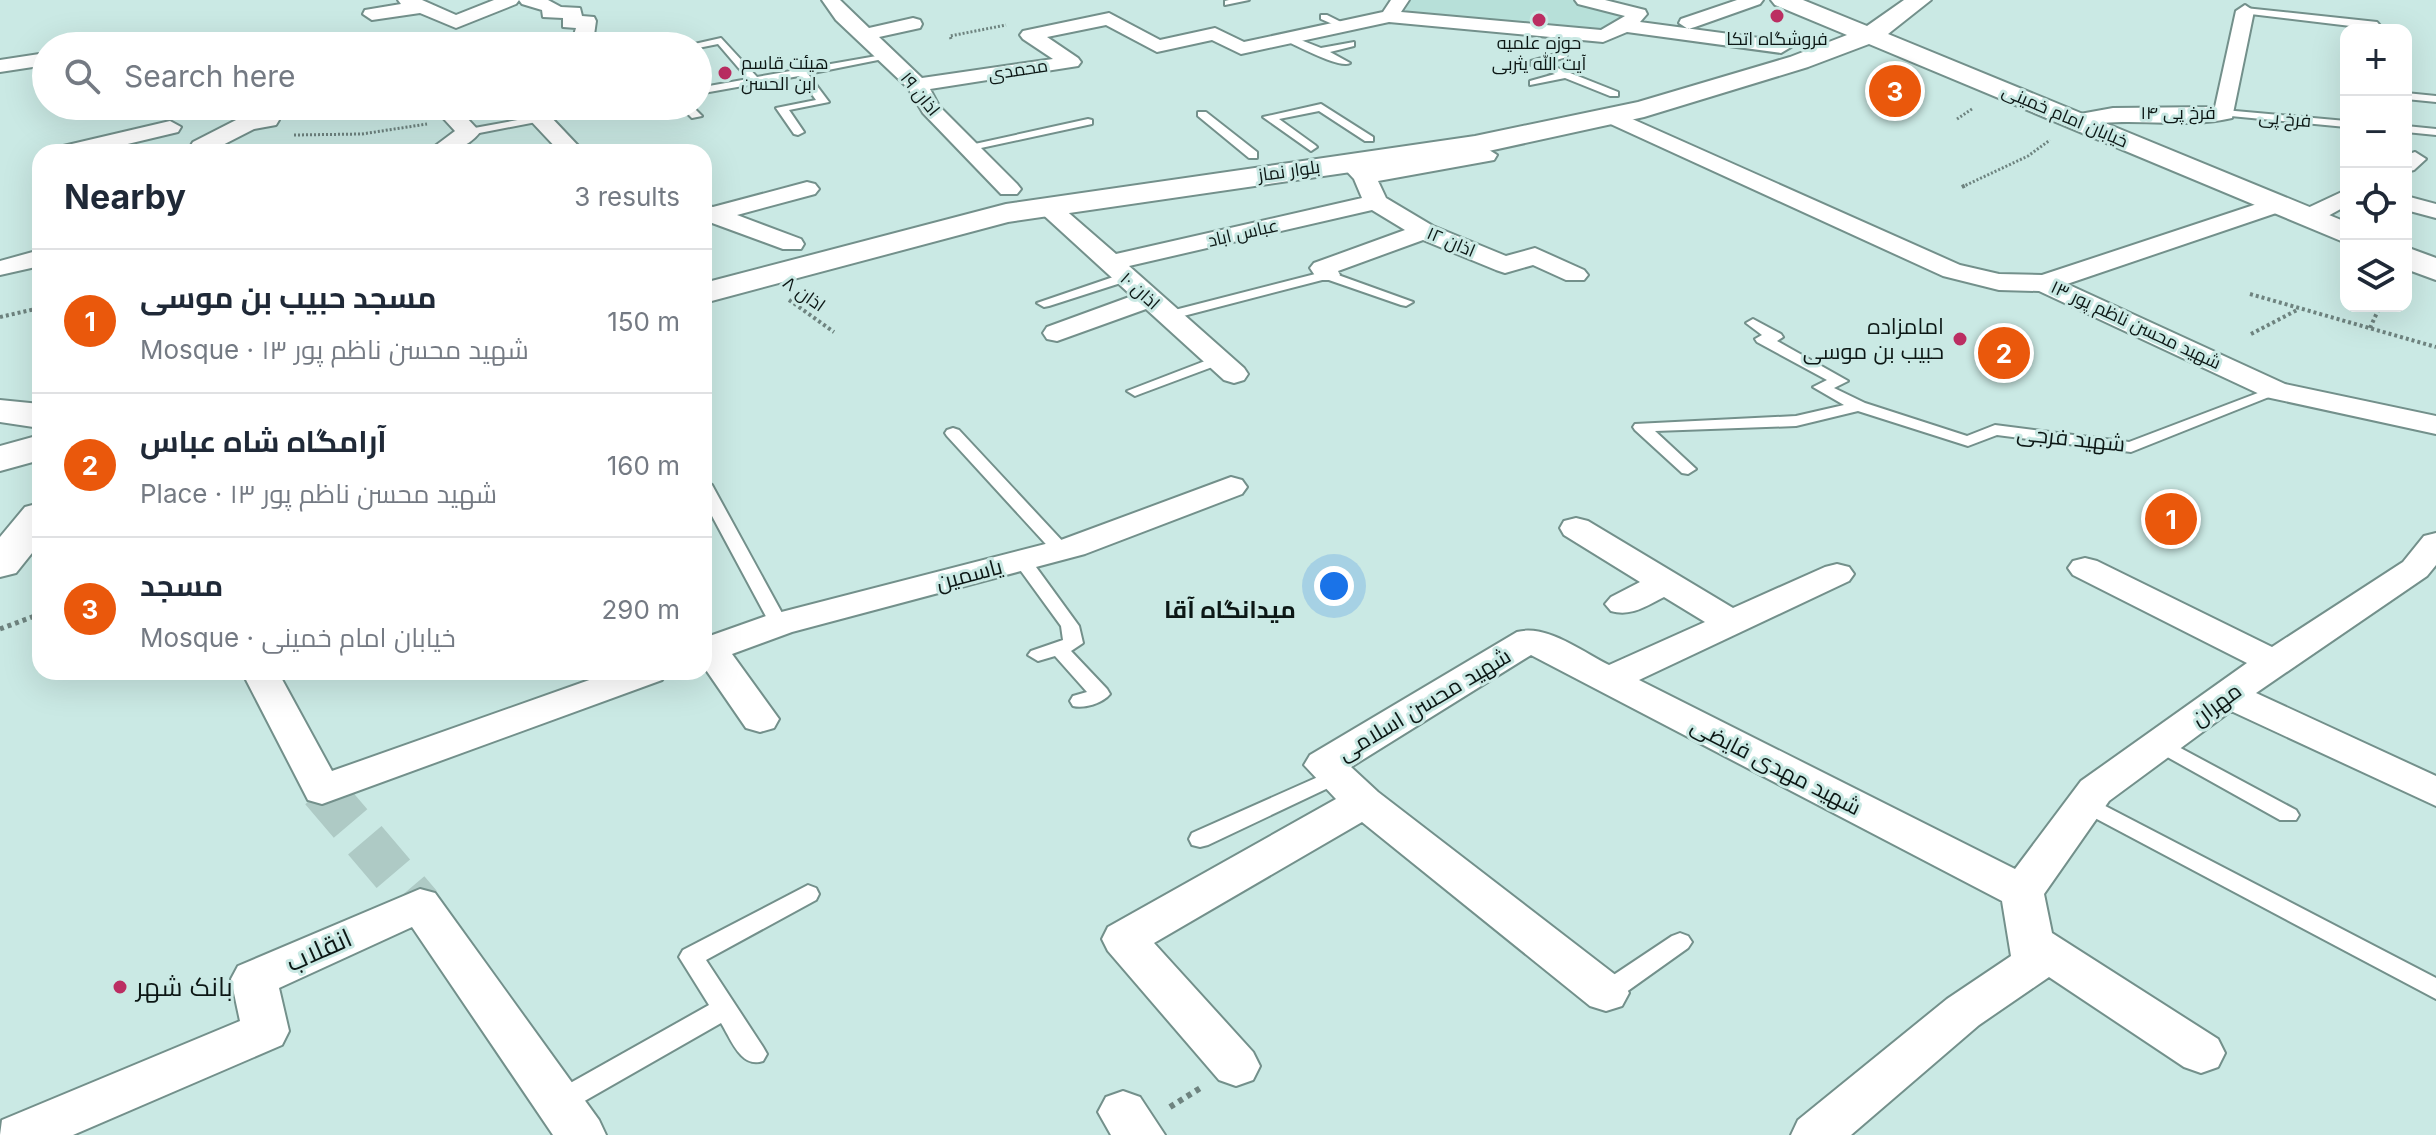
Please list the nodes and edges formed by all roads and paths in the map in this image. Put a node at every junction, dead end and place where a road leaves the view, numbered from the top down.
1 (510, 0) edge
2 (528, 0) edge
3 (833, 0) edge
4 (1244, 0) edge
5 (1401, 0) edge
6 (1584, 0) edge
7 (1754, 0) edge
8 (1919, 0) edge
9 (1927, 0) edge
10 (1228, 3) dead end
11 (413, 4) edge
12 (1794, 4) edge
13 (2245, 11) joint
14 (372, 14) dead end
15 (1324, 17) dead end
16 (1857, 17) junction
17 (1688, 23) dead end
18 (913, 24) dead end
19 (1391, 24) junction
20 (2368, 24) edge
21 (1625, 26) junction
22 (585, 32) edge
23 (865, 34) junction
24 (1582, 34) junction
25 (1347, 35) junction
26 (1288, 38) junction
27 (712, 42) edge
28 (1562, 50) joint
29 (1906, 51) junction
30 (1319, 52) junction
31 (888, 57) junction
32 (1783, 60) junction
33 (32, 61) edge
34 (1345, 63) dead end
35 (0, 66) edge
36 (1948, 68) junction
37 (801, 72) junction
38 (998, 73) junction
39 (1565, 75) junction
40 (755, 81) junction
41 (1534, 83) dead end
42 (917, 85) junction
43 (712, 89) edge
44 (1019, 94) dead end
45 (2412, 97) edge
46 (2436, 99) edge
47 (1613, 105) junction
48 (2224, 113) junction
49 (1202, 114) dead end
50 (164, 120) edge
51 (268, 120) dead end
52 (452, 120) edge
53 (457, 120) edge
54 (541, 120) edge
55 (2077, 121) junction
56 (1088, 122) dead end
57 (2340, 123) edge
58 (170, 127) junction
59 (2412, 130) edge
60 (798, 132) dead end
61 (2436, 132) edge
62 (288, 137) dead end
63 (1369, 139) junction
64 (100, 144) edge
65 (192, 144) edge
66 (211, 144) edge
67 (443, 144) edge
68 (565, 144) edge
69 (967, 147) junction
70 (1311, 147) junction
71 (1477, 150) junction
72 (1253, 155) junction
73 (1507, 167) dead end
74 (1357, 169) junction
75 (1962, 187) dead end
76 (807, 189) dead end
77 (1009, 189) junction
78 (2340, 200) edge
79 (1376, 202) junction
80 (2277, 205) junction
81 (2412, 205) edge
82 (1047, 206) junction
83 (2436, 211) edge
84 (712, 212) edge
85 (712, 214) edge
86 (2308, 217) junction
87 (2340, 230) edge
88 (1424, 231) junction
89 (792, 244) junction
90 (32, 260) edge
91 (2412, 260) edge
92 (712, 266) edge
93 (1, 268) edge
94 (1118, 270) junction
95 (2436, 270) edge
96 (1327, 275) junction
97 (1575, 275) dead end
98 (758, 279) junction
99 (2044, 283) junction
100 (712, 291) edge
101 (2250, 294) dead end
102 (1406, 302) dead end
103 (1044, 303) dead end
104 (1159, 308) junction
105 (2300, 308) junction
106 (32, 310) edge
107 (2377, 312) edge
108 (0, 317) edge
109 (1753, 323) dead end
110 (2370, 328) junction
111 (834, 332) dead end
112 (1057, 333) dead end
113 (2251, 334) dead end
114 (2436, 347) edge
115 (1226, 367) joint
116 (1135, 391) dead end
117 (2276, 391) junction
118 (1859, 406) junction
119 (0, 411) edge
120 (32, 415) edge
121 (2436, 425) edge
122 (953, 433) dead end
123 (32, 449) edge
124 (0, 459) edge
125 (1688, 469) dead end
126 (32, 476) edge
127 (0, 485) edge
128 (1231, 487) dead end
129 (712, 500) edge
130 (32, 526) edge
131 (1576, 528) dead end
132 (2436, 543) edge
133 (1061, 550) junction
134 (1022, 560) junction
135 (0, 564) edge
136 (2085, 568) dead end
137 (1837, 574) dead end
138 (1666, 582) junction
139 (1623, 604) dead end
140 (32, 617) edge
141 (1732, 623) junction
142 (779, 624) junction
143 (0, 629) edge
144 (1530, 640) joint
145 (712, 648) edge
146 (1059, 649) junction
147 (1038, 655) dead end
148 (712, 657) edge
149 (2274, 662) junction
150 (275, 680) edge
151 (627, 680) edge
152 (1608, 680) junction
153 (2228, 695) junction
154 (1080, 701) dead end
155 (760, 719) dead end
156 (2160, 744) junction
157 (1350, 789) junction
158 (2436, 792) edge
159 (2086, 804) junction
160 (2288, 815) dead end
161 (1200, 839) dead end
162 (2022, 892) junction
163 (808, 894) dead end
164 (1680, 942) dead end
165 (2031, 942) junction
166 (2436, 989) edge
167 (1606, 993) joint
168 (724, 1009) junction
169 (2201, 1053) dead end
170 (754, 1054) dead end
171 (1236, 1066) joint
172 (570, 1119) edge
173 (1131, 1123) edge
174 (20, 1135) edge
175 (1816, 1135) edge

1 - 11 street
2 - 22 street
3 - 23 street, اذان ۱۹
4 - 10 lane
5 - 19 street
6 - 21 street
7 - 17 street
8 - 16 main road, بلوار نماز
9 - 29 main road
11 - 14 street
12 - 16 main road, خیابان امام خمینی
13 - 20 lane
13 - 48 street, فرخ پی ۱۴
15 - 25 lane
16 - 29 main road, خیابان امام خمینی
16 - 32 main road, بلوار نماز
18 - 23 street
19 - 24 street
19 - 25 street
21 - 24 street
21 - 32 street
23 - 31 street, اذان ۱۹
24 - 28 street
25 - 26 street
25 - 30 lane
26 - 30 lane
26 - 38 street, محمدی
27 - 40 lane
28 - 39 lane
29 - 36 main road, خیابان امام خمینی
30 - 34 lane
31 - 37 lane
31 - 42 street, اذان ۱۹
32 - 36 main road
32 - 47 main road, بلوار نماز
32 - 47 main road, بلوار نماز
33 - 35 street
36 - 55 main road, خیابان امام خمینی
37 - 40 lane
37 - 60 lane
38 - 42 street, محمدی
38 - 44 street
39 - 41 lane
39 - 47 lane
40 - 43 lane
42 - 69 street, اذان ۱۹
45 - 46 lane
47 - 63 main road, بلوار نماز
47 - 71 main road, بلوار نماز
47 - 99 street
48 - 55 street, فرخ پی ۱۴
48 - 57 lane, فرخ پی
49 - 72 lane
50 - 58 street
51 - 66 street
52 - 62 path
53 - 67 street
54 - 68 street
55 - 75 path
55 - 80 main road, خیابان امام خمینی
56 - 69 lane
58 - 64 street
58 - 65 street
59 - 61 lane
63 - 70 main road, بلوار نماز
63 - 70 lane
69 - 77 street, اذان ۱۹
70 - 72 main road, بلوار نماز
71 - 73 street
71 - 74 main road, بلوار نماز
72 - 77 main road, بلوار نماز
74 - 79 street
74 - 82 main road, بلوار نماز
76 - 84 street
77 - 89 main road, بلوار نماز
78 - 86 street
79 - 88 street, اذان ۱۲
79 - 94 street, عباس اباد
80 - 86 main road, خیابان امام خمینی
80 - 99 street, شهید محسن ناظم پور ۱۳
81 - 83 street
82 - 94 street, اذان ۱۰
82 - 98 main road, بلوار نماز
85 - 89 street
86 - 87 main road, خیابان امام خمینی
88 - 96 street
88 - 97 street, اذان ۱۲
89 - 92 main road, بلوار نماز
90 - 93 street
91 - 95 main road
94 - 103 lane
94 - 104 street, اذان ۱۰
96 - 102 lane
96 - 104 lane
98 - 100 main road, بلوار نماز
98 - 111 path, اذان ۸
99 - 117 street, شهید محسن ناظم پور ۱۳
101 - 105 path
104 - 112 street
104 - 115 street, اذان ۱۰
105 - 110 path
105 - 113 path
106 - 108 path
107 - 110 path
109 - 118 lane, شهید فرجی
110 - 114 path
115 - 116 lane
117 - 118 lane, شهید فرجی
117 - 121 street, شهید محسن ناظم پور ۱۳
118 - 125 lane
119 - 120 main road
122 - 133 lane
123 - 124 main road
126 - 127 main road
128 - 133 street, یاسمین
129 - 142 lane
130 - 135 main road
131 - 138 street
132 - 149 street, مهران
133 - 134 street, یاسمین
134 - 142 street, یاسمین
134 - 146 lane
136 - 149 street
137 - 141 street
138 - 139 street
138 - 141 street
140 - 143 path
141 - 152 street
142 - 145 street, یاسمین
144 - 152 street, شهید مهدی فایضی
144 - 157 street, شهید محسن اسلامی
146 - 147 lane
146 - 154 lane
148 - 155 street
149 - 153 street, مهران
150 - 151 street
152 - 162 street, شهید مهدی فایضی
153 - 156 street, مهران
153 - 158 street
156 - 159 street, مهران
156 - 160 lane
157 - 161 lane
157 - 167 street
157 - 171 street
159 - 162 street, مهران
159 - 166 lane
162 - 165 street
163 - 168 lane
164 - 167 lane
165 - 169 street
165 - 175 street
168 - 170 lane
168 - 172 lane
171 - 173 path
172 - 174 street, انقلاب

